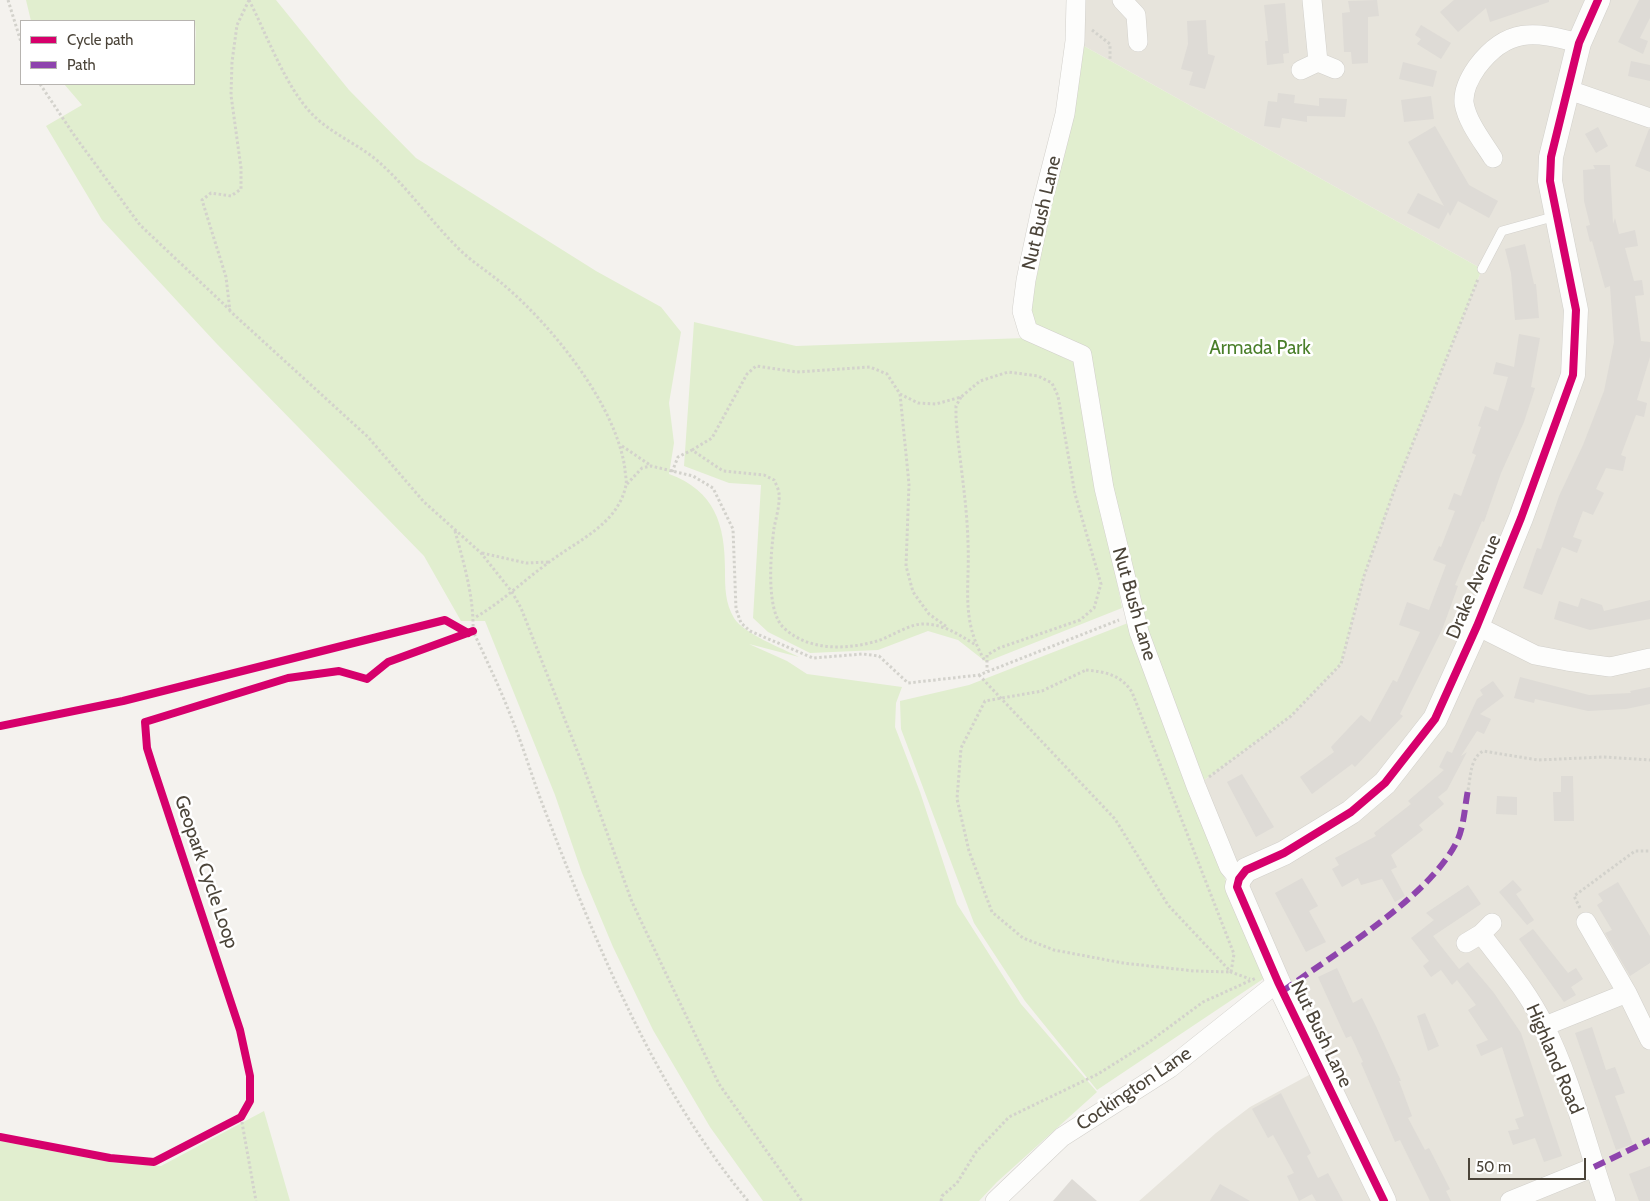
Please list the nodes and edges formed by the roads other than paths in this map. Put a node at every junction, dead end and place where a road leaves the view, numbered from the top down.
1 (1076, 0) edge
2 (1122, 0) edge
3 (1312, 0) edge
4 (1598, 0) edge
5 (1138, 42) dead end
6 (1579, 44) junction
7 (1301, 70) dead end
8 (1569, 90) junction
9 (1650, 118) edge
10 (1493, 158) dead end
11 (1558, 216) junction
12 (1482, 269) road end
13 (1476, 626) junction
14 (1650, 658) edge
15 (1239, 879) junction
16 (1586, 922) road end
17 (1480, 934) dead end
18 (1275, 984) junction
19 (1627, 993) junction
20 (1545, 1026) junction
21 (1650, 1040) edge
22 (1594, 1167) junction
23 (995, 1201) edge
24 (1384, 1201) edge
25 (1510, 1201) edge
26 (1606, 1201) edge

1 - 15 street, Nut Bush Lane
2 - 5 street
3 - 7 street
4 - 6 street, Drake Avenue
6 - 8 street, Drake Avenue
6 - 10 street
8 - 9 street
8 - 11 street, Drake Avenue
11 - 12 lane
11 - 13 street, Drake Avenue
13 - 14 street
13 - 15 street, Drake Avenue
15 - 18 street, Nut Bush Lane
16 - 19 street
17 - 20 street, Highland Road
18 - 23 street, Cockington Lane
18 - 24 street, Nut Bush Lane
19 - 20 street
19 - 21 street
20 - 22 street, Highland Road
22 - 25 street
22 - 26 street, Highland Road

